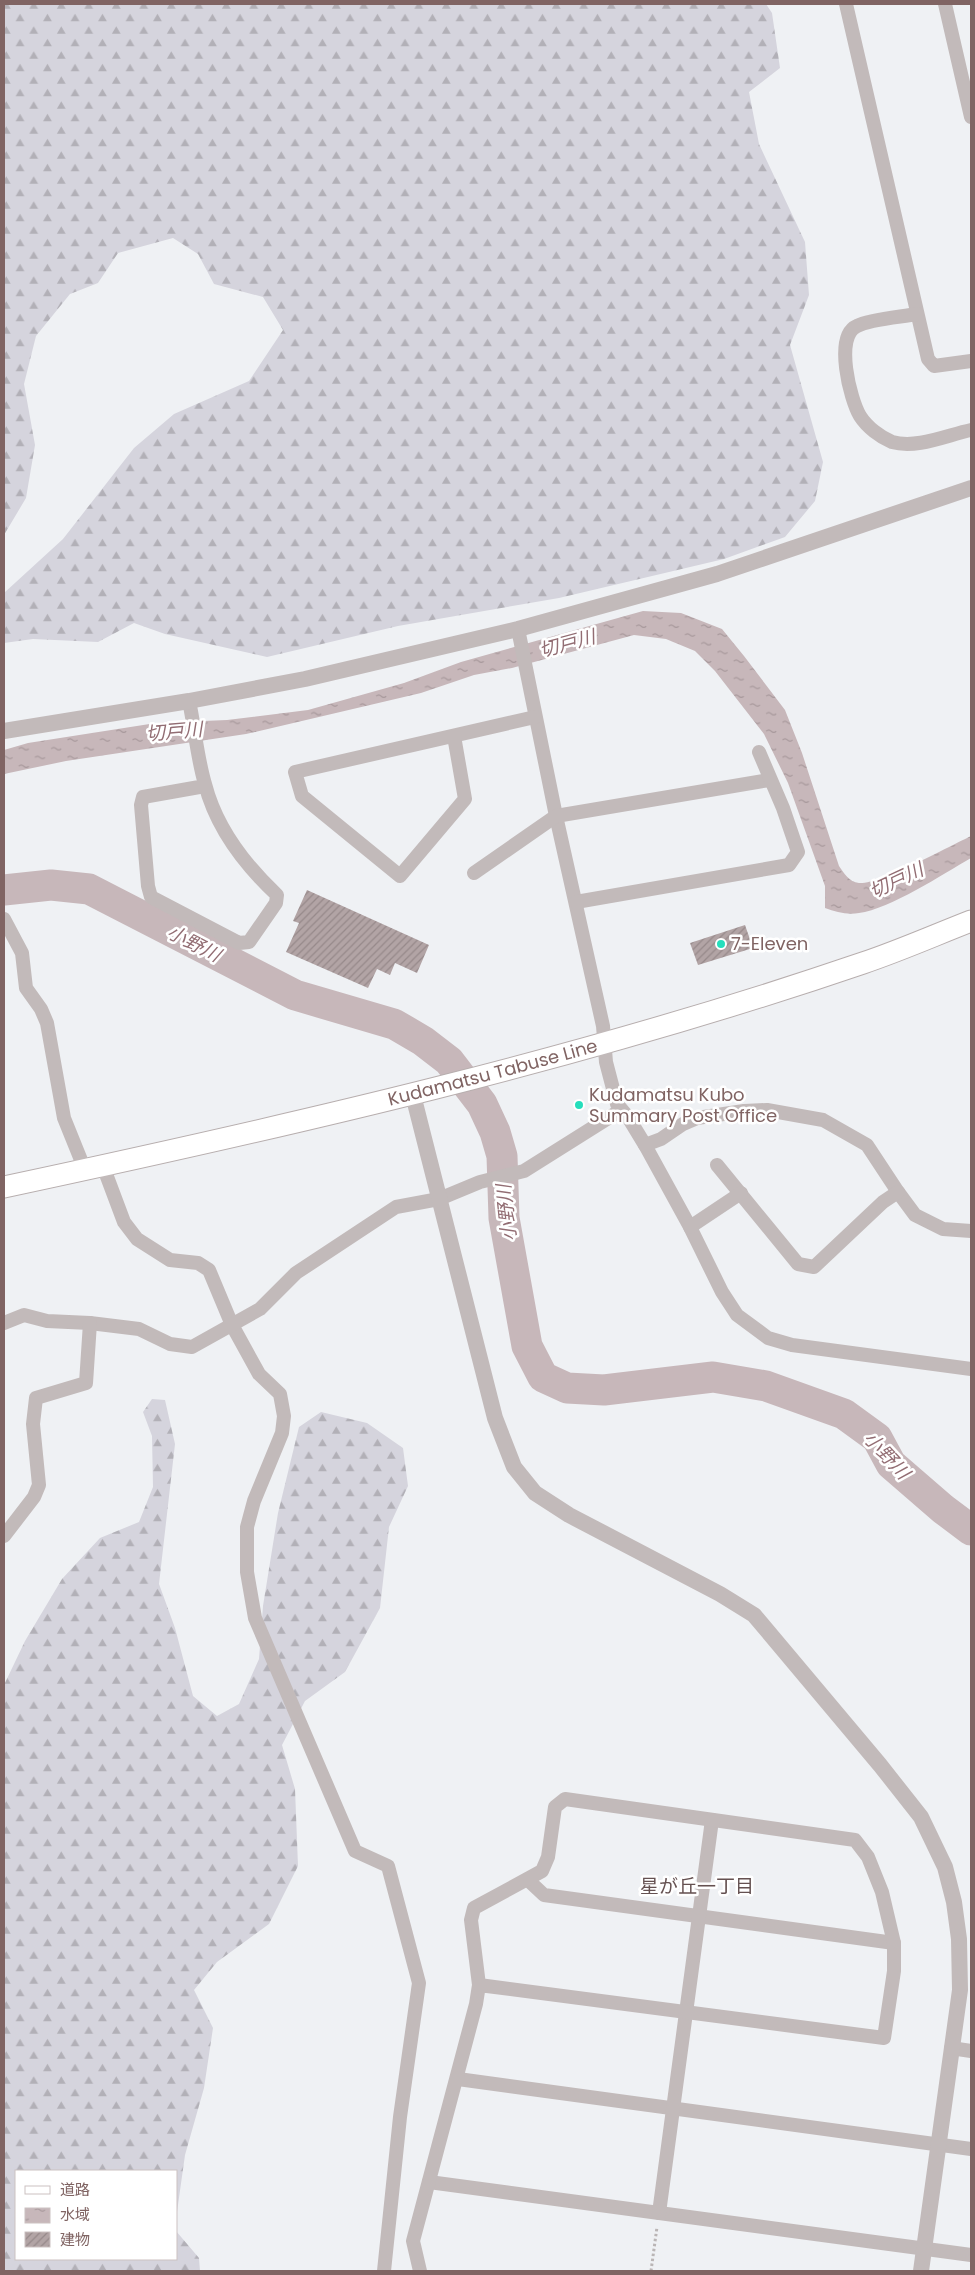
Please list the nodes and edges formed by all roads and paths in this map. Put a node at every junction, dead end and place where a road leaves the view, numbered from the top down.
1 (846, 4) edge
2 (944, 4) edge
3 (971, 117) edge
4 (917, 314) junction
5 (971, 361) edge
6 (971, 430) edge
7 (971, 488) edge
8 (519, 634) junction
9 (189, 701) junction
10 (535, 718) junction
11 (4, 731) edge
12 (454, 736) junction
13 (759, 752) dead end
14 (769, 780) junction
15 (205, 786) junction
16 (556, 816) junction
17 (474, 873) dead end
18 (576, 902) junction
19 (4, 919) edge
20 (971, 921) edge
21 (605, 1044) junction
22 (413, 1095) junction
23 (621, 1110) junction
24 (645, 1145) junction
25 (717, 1165) dead end
26 (94, 1168) junction
27 (4, 1187) edge
28 (898, 1192) junction
29 (741, 1193) junction
30 (439, 1199) junction
31 (690, 1227) junction
32 (971, 1231) edge
33 (4, 1322) edge
34 (90, 1323) junction
35 (232, 1325) junction
36 (971, 1369) edge
37 (4, 1536) edge
38 (712, 1820) junction
39 (528, 1880) junction
40 (700, 1916) junction
41 (894, 1944) junction
42 (479, 1984) junction
43 (687, 2012) junction
44 (951, 2048) junction
45 (971, 2051) edge
46 (458, 2079) junction
47 (674, 2108) junction
48 (938, 2144) junction
49 (971, 2149) edge
50 (429, 2182) junction
51 (659, 2213) junction
52 (924, 2249) junction
53 (971, 2256) edge
54 (384, 2271) edge
55 (420, 2271) edge
56 (651, 2271) edge
57 (921, 2271) edge

1 - 4 street
2 - 3 street
4 - 5 street
4 - 6 street
7 - 8 street
8 - 9 street
8 - 10 street
9 - 11 street
9 - 15 street
10 - 12 street
10 - 16 street
12 - 12 street
13 - 14 street
14 - 16 street
14 - 18 street
15 - 15 street
16 - 17 street
16 - 18 street
18 - 21 street
19 - 26 street
20 - 21 main road, Kudamatsu Tabuse Line
21 - 22 main road, Kudamatsu Tabuse Line
21 - 23 street
22 - 26 main road, Kudamatsu Tabuse Line
22 - 30 street
23 - 24 street
23 - 30 street
24 - 28 street
24 - 31 street
25 - 29 street
26 - 27 main road, Kudamatsu Tabuse Line
26 - 35 street
28 - 29 street
28 - 32 street
29 - 31 street
30 - 35 street
30 - 44 street
31 - 36 street
33 - 34 street
34 - 35 street
34 - 37 street
35 - 54 street
38 - 39 street
38 - 40 street
38 - 41 street
39 - 40 street
39 - 42 street
40 - 41 street
40 - 43 street
41 - 43 street
42 - 43 street
42 - 46 street
43 - 47 street
44 - 45 street
44 - 48 street
46 - 47 street
46 - 50 street
47 - 48 street
47 - 51 street
48 - 49 street
48 - 52 street
50 - 51 street
50 - 55 street
51 - 52 street
51 - 56 path
52 - 53 street
52 - 57 street

